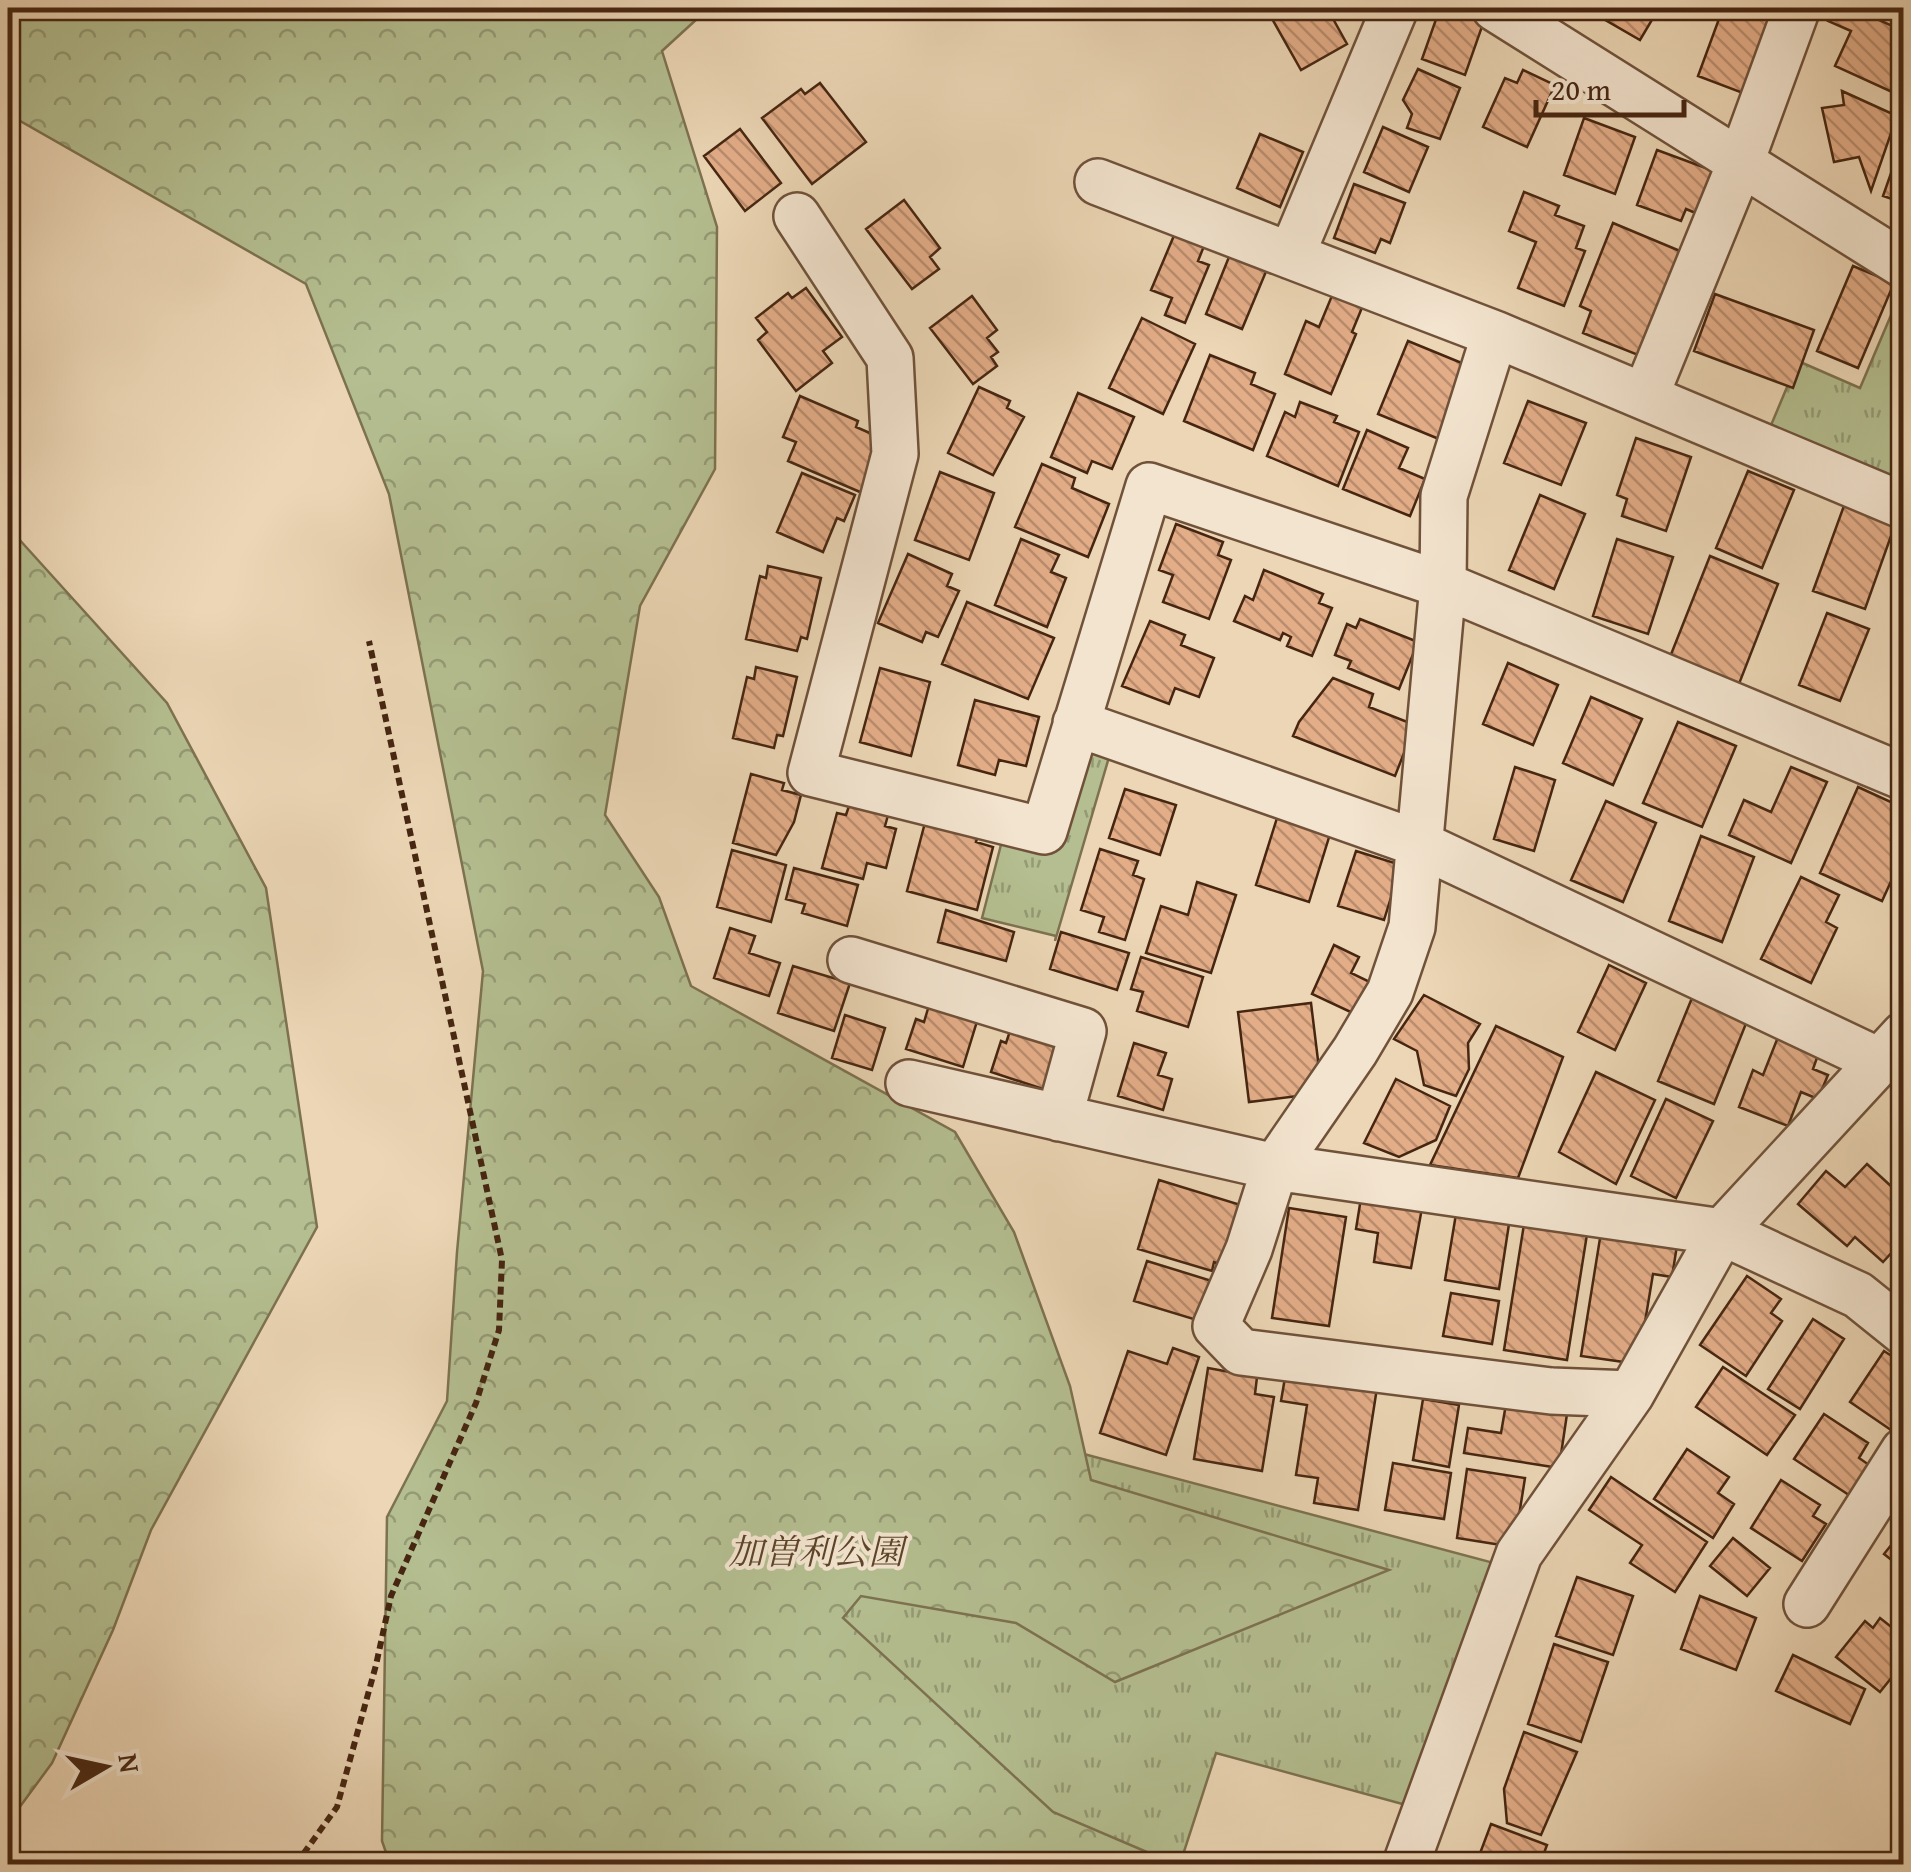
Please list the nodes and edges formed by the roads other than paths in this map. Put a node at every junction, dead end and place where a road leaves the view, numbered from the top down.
1 (1396, 8) edge
2 (1495, 8) edge
3 (1796, 8) edge
4 (1740, 164) junction
5 (1098, 182) dead end
6 (797, 216) dead end
7 (1291, 256) junction
8 (1904, 265) edge
9 (1496, 334) junction
10 (1645, 397) junction
11 (1904, 506) edge
12 (1443, 585) junction
13 (1076, 724) junction
14 (1904, 777) edge
15 (1418, 843) junction
16 (851, 960) dead end
17 (1892, 1049) edge
18 (908, 1083) dead end
19 (1058, 1118) junction
20 (1274, 1167) junction
21 (1722, 1232) junction
22 (1904, 1332) edge
23 (1631, 1394) junction
24 (1904, 1450) edge
25 (1807, 1604) dead end
26 (1406, 1864) edge

1 - 7 street
2 - 4 street
3 - 4 street
4 - 8 street
4 - 10 street
5 - 7 street
6 - 13 street
7 - 9 street
9 - 10 street
9 - 12 street
10 - 11 street
12 - 13 street
12 - 14 street
12 - 15 street
13 - 15 street
15 - 17 street
15 - 20 street
16 - 19 street
17 - 21 street
18 - 19 street
19 - 20 street
20 - 21 street
20 - 23 street
21 - 22 street
21 - 23 street
23 - 26 street
24 - 25 street

